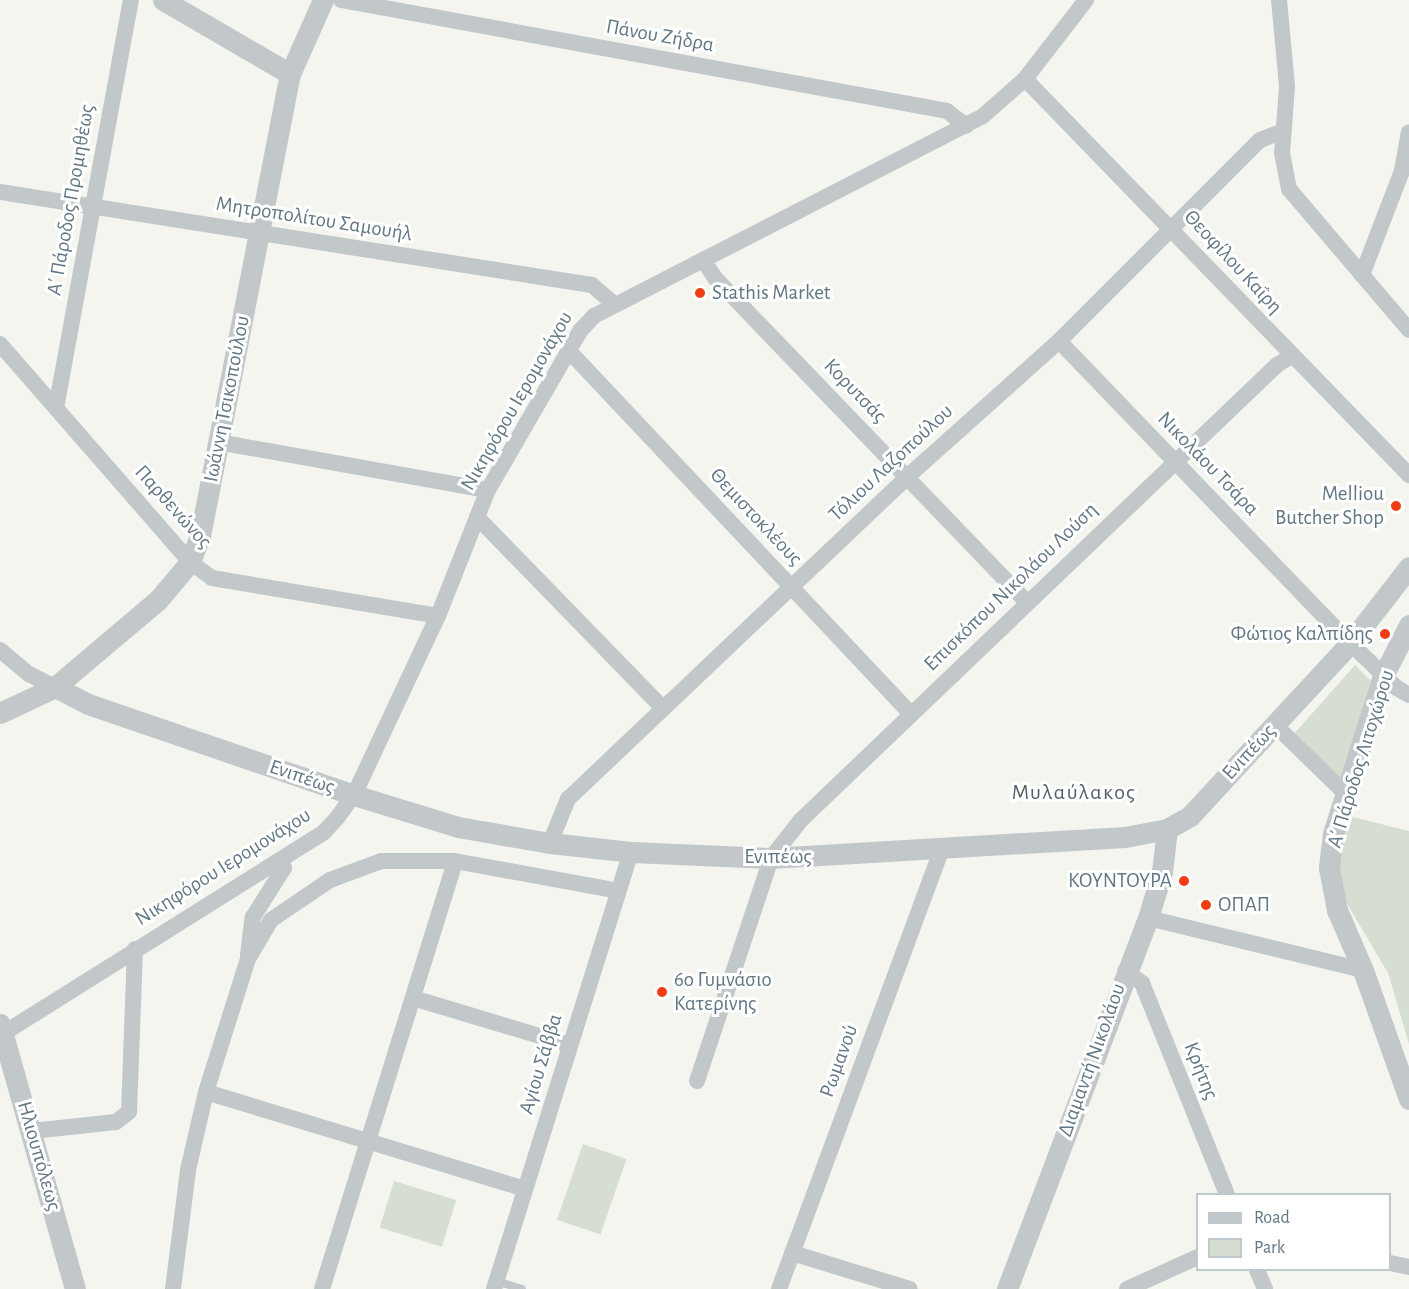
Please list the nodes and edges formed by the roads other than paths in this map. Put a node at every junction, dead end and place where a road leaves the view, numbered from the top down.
1 (131, 0) edge
2 (163, 0) edge
3 (323, 0) edge
4 (341, 0) edge
5 (1086, 0) edge
6 (1279, 0) edge
7 (290, 74) junction
8 (1025, 79) junction
9 (966, 126) junction
10 (1281, 132) junction
11 (1409, 133) edge
12 (0, 192) edge
13 (93, 206) junction
14 (1173, 231) junction
15 (259, 233) junction
16 (703, 260) junction
17 (1362, 275) junction
18 (614, 304) junction
19 (1409, 330) edge
20 (1059, 341) junction
21 (0, 344) edge
22 (569, 351) junction
23 (1290, 357) junction
24 (56, 408) junction
25 (218, 442) junction
26 (1175, 461) junction
27 (1409, 475) edge
28 (907, 477) junction
29 (488, 490) junction
30 (477, 517) junction
31 (190, 562) junction
32 (1409, 567) edge
33 (792, 587) junction
34 (1028, 603) junction
35 (438, 615) junction
36 (1409, 625) edge
37 (1350, 643) junction
38 (0, 650) edge
39 (1383, 676) junction
40 (55, 687) junction
41 (1409, 695) edge
42 (663, 708) junction
43 (0, 713) edge
44 (911, 714) junction
45 (1275, 725) junction
46 (1346, 794) junction
47 (354, 795) junction
48 (1167, 829) junction
49 (550, 843) junction
50 (942, 849) junction
51 (631, 852) junction
52 (771, 858) junction
53 (281, 859) junction
54 (455, 861) junction
55 (618, 891) junction
56 (1148, 918) junction
57 (135, 949) junction
58 (248, 958) junction
59 (1363, 970) junction
60 (1125, 971) junction
61 (413, 998) junction
62 (2, 1029) edge
63 (570, 1045) junction
64 (697, 1081) dead end
65 (206, 1092) junction
66 (1409, 1100) edge
67 (32, 1131) junction
68 (369, 1143) junction
69 (525, 1189) junction
70 (1227, 1193) edge
71 (792, 1253) junction
72 (1196, 1257) edge
73 (1391, 1263) edge
74 (1409, 1267) edge
75 (1258, 1271) edge
76 (495, 1285) edge
77 (75, 1289) edge
78 (173, 1289) edge
79 (322, 1289) edge
80 (522, 1289) edge
81 (778, 1289) edge
82 (910, 1289) edge
83 (1007, 1289) edge
84 (1127, 1289) edge
85 (1265, 1289) edge

1 - 13 street, Α΄ Πάροδος Προμηθέως
2 - 7 street
3 - 7 street, Ιωάννη Τσικοπούλου
4 - 9 street, Πάνου Ζήδρα
5 - 8 street, Νικηφόρου Ιερομονάχου
6 - 10 street
7 - 15 street, Ιωάννη Τσικοπούλου
8 - 9 street, Νικηφόρου Ιερομονάχου
8 - 14 street, Θεοφίλου Καΐρη
9 - 16 street, Νικηφόρου Ιερομονάχου
10 - 14 street, Τόλιου Λαζοπούλου
10 - 17 street
11 - 17 street
12 - 13 street, Μητροπολίτου Σαμουήλ
13 - 15 street, Μητροπολίτου Σαμουήλ
13 - 24 street, Α΄ Πάροδος Προμηθέως
14 - 20 street, Τόλιου Λαζοπούλου
14 - 23 street, Θεοφίλου Καΐρη
15 - 18 street, Μητροπολίτου Σαμουήλ
15 - 25 street, Ιωάννη Τσικοπούλου
16 - 18 street, Νικηφόρου Ιερομονάχου
16 - 28 street, Κορυτσάς
17 - 19 street
18 - 22 street, Νικηφόρου Ιερομονάχου
20 - 26 street, Νικολάου Τσάρα
20 - 28 street, Τόλιου Λαζοπούλου
21 - 24 street, Παρθενώνος
22 - 29 street, Νικηφόρου Ιερομονάχου
22 - 33 street, Θεμιστοκλέους
23 - 26 street, Επισκόπου Νικολάου Λούση
23 - 27 street, Θεοφίλου Καΐρη
24 - 31 street, Παρθενώνος
25 - 29 street
25 - 31 street, Ιωάννη Τσικοπούλου
26 - 34 street, Επισκόπου Νικολάου Λούση
26 - 37 street, Νικολάου Τσάρα
28 - 33 street, Τόλιου Λαζοπούλου
28 - 34 street, Κορυτσάς
29 - 30 street, Νικηφόρου Ιερομονάχου
30 - 35 street, Νικηφόρου Ιερομονάχου
30 - 42 street
31 - 35 street, Παρθενώνος
31 - 40 street, Ιωάννη Τσικοπούλου
32 - 37 street, Ενιπέως
33 - 42 street, Τόλιου Λαζοπούλου
33 - 44 street, Θεμιστοκλέους
34 - 44 street, Επισκόπου Νικολάου Λούση
35 - 47 street, Νικηφόρου Ιερομονάχου
36 - 39 street, Α΄ Πάροδος Λιτοχώρου
37 - 39 street, Νικολάου Τσάρα
37 - 45 street, Ενιπέως
38 - 40 street
39 - 41 street, Νικολάου Τσάρα
39 - 46 street, Α΄ Πάροδος Λιτοχώρου
40 - 43 street, Ιωάννη Τσικοπούλου
40 - 47 street, Ενιπέως
42 - 49 street, Τόλιου Λαζοπούλου
44 - 52 street, Επισκόπου Νικολάου Λούση
45 - 46 street
45 - 48 street, Ενιπέως
46 - 59 street, Α΄ Πάροδος Λιτοχώρου
47 - 49 street, Ενιπέως
47 - 53 street, Νικηφόρου Ιερομονάχου
48 - 50 street, Ενιπέως
48 - 56 street, Διαμαντή Νικολάου
49 - 51 street, Ενιπέως
50 - 52 street, Ενιπέως
50 - 71 street, Ρωμανού
51 - 52 street, Ενιπέως
51 - 55 street, Αγίου Σάββα
52 - 64 street, Επισκόπου Νικολάου Λούση
53 - 57 street, Νικηφόρου Ιερομονάχου
53 - 58 street
54 - 55 street
54 - 58 street
54 - 61 street
55 - 63 street, Αγίου Σάββα
56 - 59 street
56 - 60 street, Διαμαντή Νικολάου
57 - 62 street, Νικηφόρου Ιερομονάχου
57 - 67 street
58 - 65 street
59 - 66 street, Α΄ Πάροδος Λιτοχώρου
60 - 70 street, Κρήτης
60 - 83 street, Διαμαντή Νικολάου
61 - 63 street
61 - 68 street
62 - 67 street, Ηλιουπόλεως
63 - 69 street, Αγίου Σάββα
65 - 68 street
65 - 78 street
67 - 77 street, Ηλιουπόλεως
68 - 69 street
68 - 79 street
69 - 76 street, Αγίου Σάββα
71 - 81 street, Ρωμανού
71 - 82 street
72 - 84 street
73 - 74 street
75 - 85 street
76 - 80 lane

